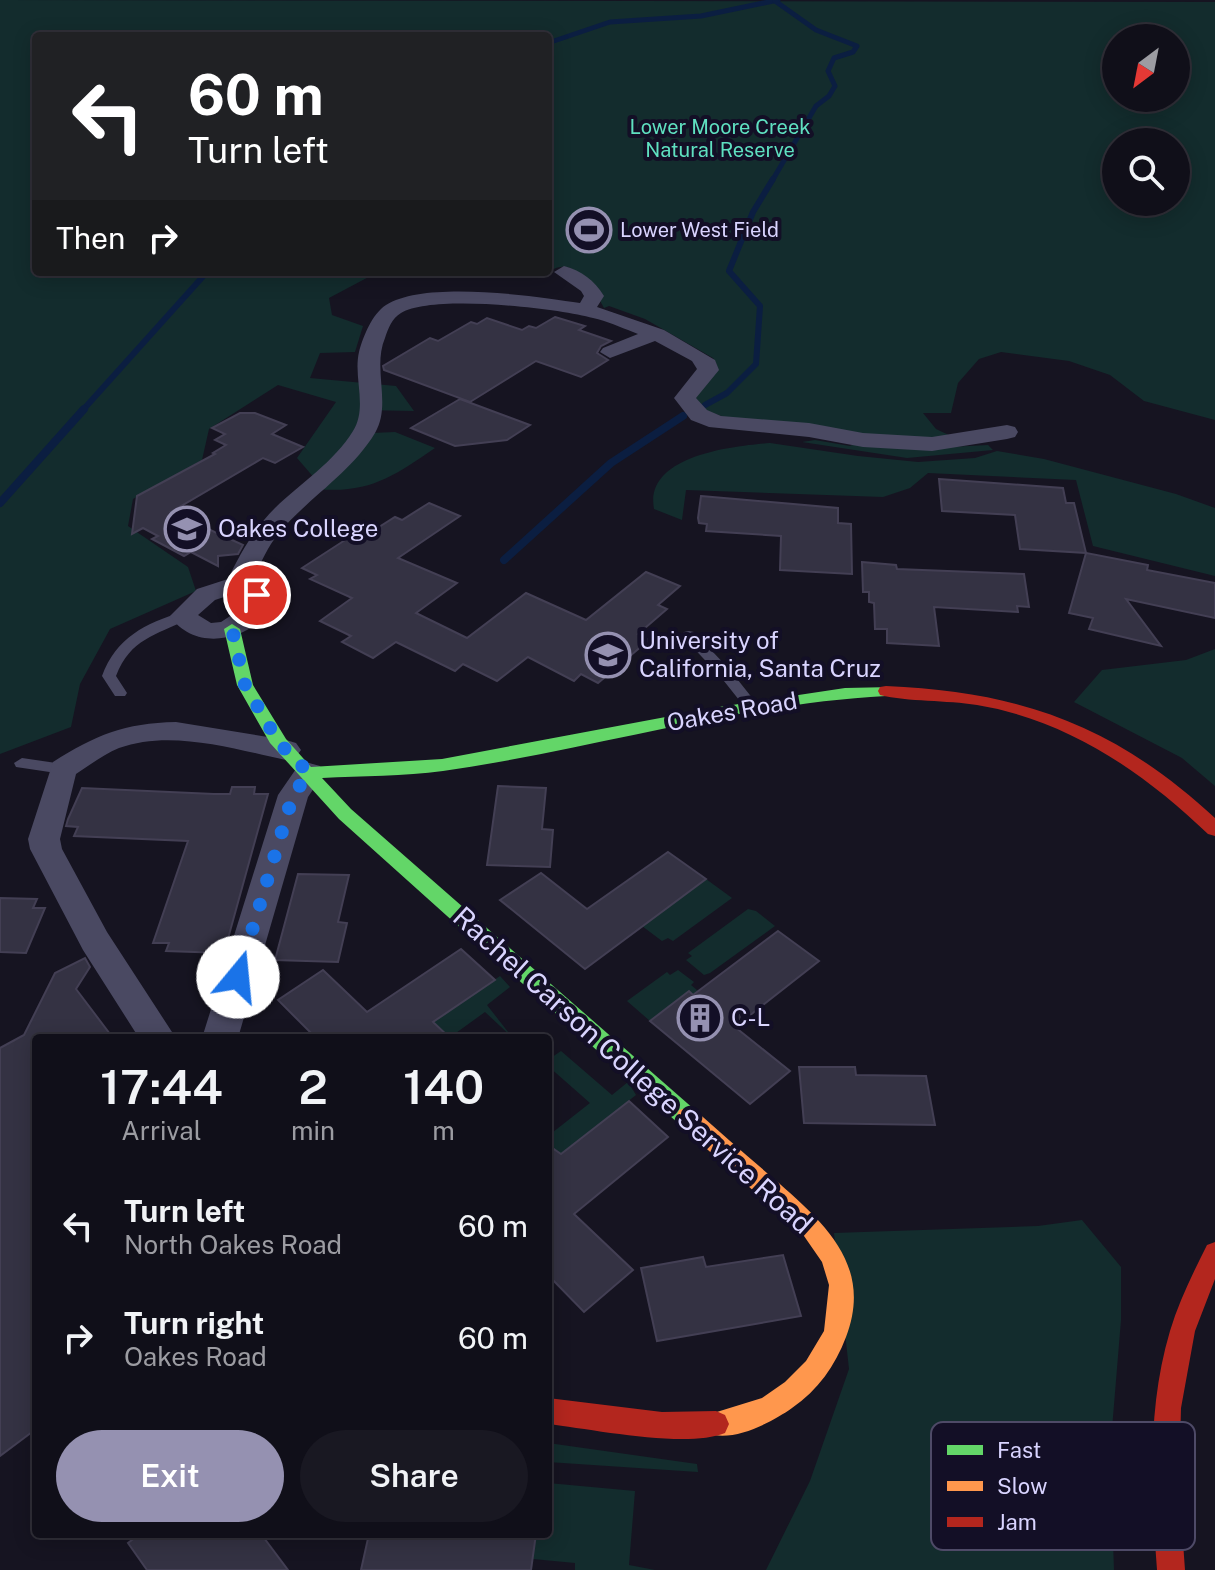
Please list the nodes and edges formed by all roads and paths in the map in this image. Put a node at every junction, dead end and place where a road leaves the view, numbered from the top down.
1 (564, 272) dead end
2 (585, 310) junction
3 (653, 335) junction
4 (610, 352) dead end
5 (1007, 432) dead end
6 (237, 585) junction
7 (183, 616) junction
8 (232, 629) junction
9 (689, 635) dead end
10 (120, 693) dead end
11 (752, 707) junction
12 (286, 750) junction
13 (22, 763) dead end
14 (63, 769) junction
15 (309, 773) junction
16 (1215, 829) edge
17 (154, 1032) dead end
18 (221, 1034) edge
19 (1215, 1253) edge
20 (552, 1411) edge
21 (1166, 1422) edge
22 (1170, 1550) edge
23 (1171, 1570) edge

1 - 2 street
2 - 3 street
2 - 6 street
3 - 4 street
3 - 5 street
6 - 7 street
6 - 8 street
7 - 8 street
7 - 10 lane
8 - 12 street, Rachel Carson College Service Road
9 - 11 lane
11 - 15 street, Oakes Road
11 - 16 street, Oakes Road
12 - 14 street
12 - 15 street, Rachel Carson College Service Road
13 - 14 lane
14 - 17 street
15 - 18 street
15 - 20 street, Rachel Carson College Service Road
19 - 21 street
22 - 23 street

